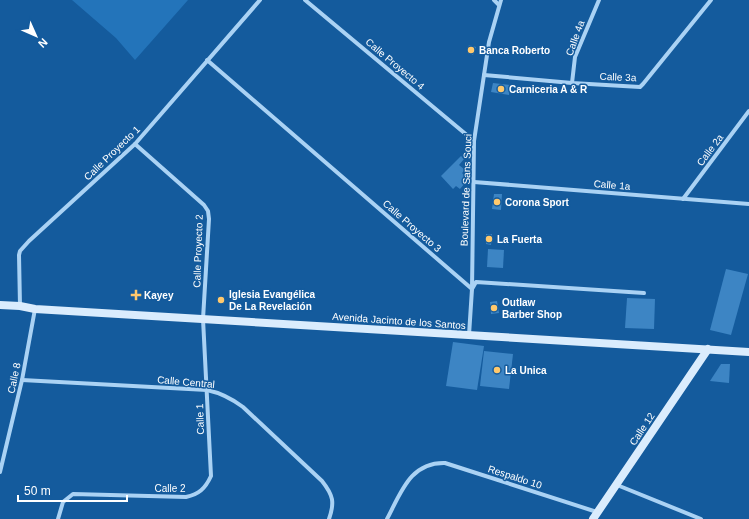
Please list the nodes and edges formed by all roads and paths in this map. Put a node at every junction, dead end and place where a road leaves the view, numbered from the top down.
1 (260, 0) edge
2 (305, 0) edge
3 (494, 0) edge
4 (599, 0) edge
5 (711, 0) edge
6 (500, 2) edge
7 (207, 60) junction
8 (484, 76) junction
9 (572, 83) junction
10 (749, 111) edge
11 (474, 141) junction
12 (135, 144) junction
13 (474, 182) junction
14 (683, 199) junction
15 (749, 204) edge
16 (472, 289) junction
17 (644, 293) dead end
18 (0, 305) edge
19 (20, 306) junction
20 (35, 309) junction
21 (203, 319) junction
22 (468, 335) junction
23 (708, 349) junction
24 (749, 352) edge
25 (22, 380) junction
26 (207, 390) junction
27 (0, 472) edge
28 (617, 485) junction
29 (201, 491) joint
30 (595, 516) edge
31 (58, 519) edge
32 (329, 519) edge
33 (387, 519) edge
34 (701, 519) edge

1 - 7 street, Calle Proyecto 1
2 - 11 street, Calle Proyecto 4
3 - 6 street
4 - 9 street, Calle 4a
5 - 9 street, Calle 3a
6 - 8 street, Boulevard de Sans Souci
7 - 12 street, Calle Proyecto 1
7 - 16 street, Calle Proyecto 3
8 - 9 street, Calle 3a
8 - 11 street, Boulevard de Sans Souci
10 - 14 street, Calle 2a
11 - 13 street, Boulevard de Sans Souci
12 - 19 street, Calle Proyecto 1
12 - 21 street, Calle Proyecto 2
13 - 14 street, Calle 1a
13 - 16 street, Boulevard de Sans Souci
14 - 15 street, Calle 1a
16 - 17 street
16 - 22 street, Boulevard de Sans Souci
18 - 19 main road, Avenida Jacinto de los Santos
19 - 20 main road, Avenida Jacinto de los Santos
20 - 21 main road, Avenida Jacinto de los Santos
20 - 25 street, Calle 8
21 - 22 main road, Avenida Jacinto de los Santos
21 - 26 street, Calle 1
22 - 23 main road, Avenida Jacinto de los Santos
23 - 24 main road, Avenida Jacinto de los Santos
23 - 28 main road, Calle 12
25 - 26 street, Calle Central
25 - 27 street, Calle 8
26 - 29 street, Calle 1
26 - 32 street, Calle Central
28 - 30 main road, Calle 12
28 - 34 street
29 - 31 street, Calle 2
30 - 33 street, Respaldo 10

